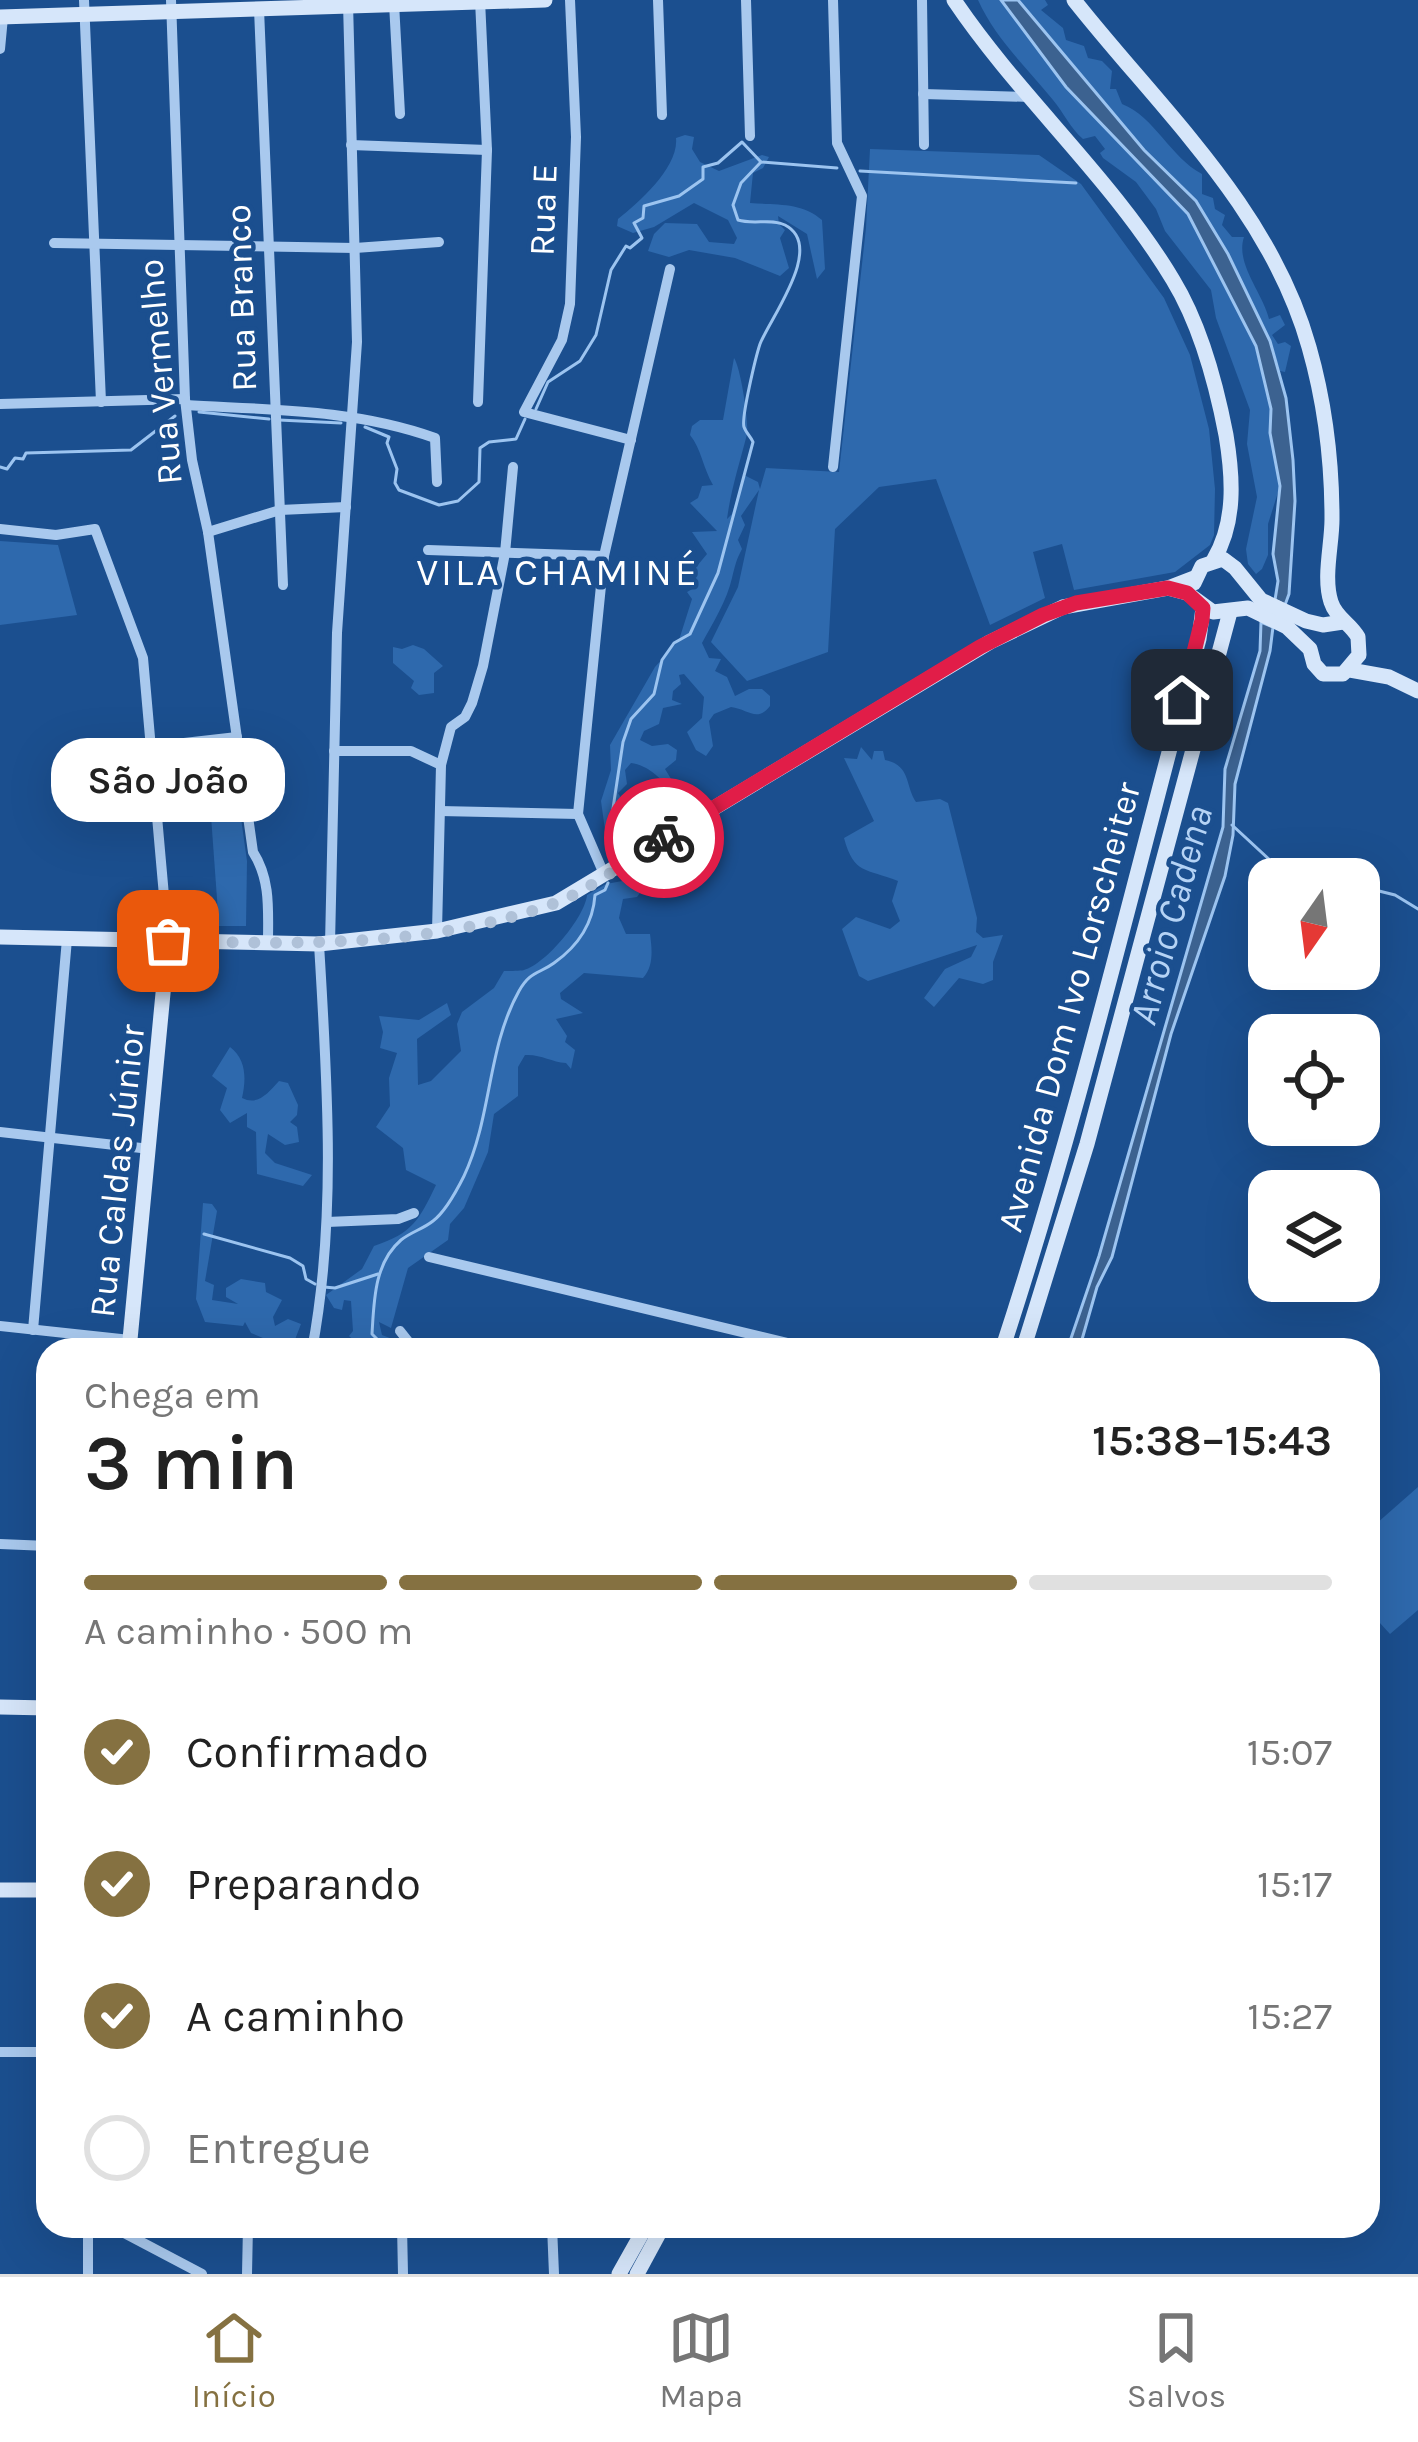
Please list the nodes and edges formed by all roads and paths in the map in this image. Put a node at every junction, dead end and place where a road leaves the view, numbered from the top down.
1 (545, 0) edge
2 (570, 0) edge
3 (658, 0) edge
4 (746, 0) edge
5 (833, 0) edge
6 (922, 0) edge
7 (954, 0) edge
8 (1074, 0) edge
9 (480, 1) edge
10 (348, 3) edge
11 (394, 3) edge
12 (171, 6) edge
13 (84, 8) edge
14 (259, 9) junction
15 (2, 11) edge
16 (0, 49) edge
17 (923, 94) junction
18 (1030, 97) junction
19 (400, 114) dead end
20 (662, 115) dead end
21 (750, 136) dead end
22 (351, 145) junction
23 (924, 145) dead end
24 (487, 149) junction
25 (440, 242) dead end
26 (54, 243) dead end
27 (94, 244) junction
28 (179, 246) junction
29 (268, 248) junction
30 (355, 248) junction
31 (670, 269) dead end
32 (101, 402) junction
33 (186, 402) junction
34 (478, 402) dead end
35 (0, 404) edge
36 (276, 410) junction
37 (352, 415) junction
38 (631, 440) junction
39 (513, 467) dead end
40 (833, 467) dead end
41 (437, 482) dead end
42 (346, 507) junction
43 (280, 510) junction
44 (0, 530) edge
45 (208, 532) junction
46 (428, 550) dead end
47 (505, 553) junction
48 (604, 556) junction
49 (1214, 559) junction
50 (1194, 578) junction
51 (1244, 583) junction
52 (283, 585) dead end
53 (1168, 588) junction
54 (1199, 604) junction
55 (1258, 606) junction
56 (1233, 610) junction
57 (1290, 622) junction
58 (1343, 622) junction
59 (1323, 625) junction
60 (1310, 649) junction
61 (1360, 649) junction
62 (1349, 670) junction
63 (1389, 677) junction
64 (1418, 691) edge
65 (237, 737) junction
66 (149, 747) junction
67 (334, 751) junction
68 (441, 765) junction
69 (440, 811) junction
70 (578, 814) junction
71 (604, 874) junction
72 (436, 931) junction
73 (0, 937) edge
74 (67, 939) junction
75 (168, 941) junction
76 (268, 943) junction
77 (325, 944) junction
78 (0, 1132) edge
79 (50, 1138) junction
80 (150, 1149) junction
81 (414, 1213) dead end
82 (327, 1222) junction
83 (429, 1257) dead end
84 (0, 1327) edge
85 (33, 1330) junction
86 (400, 1331) dead end
87 (749, 1334) junction
88 (84, 1338) edge
89 (130, 1338) edge
90 (314, 1338) edge
91 (406, 1338) edge
92 (748, 1338) edge
93 (766, 1338) edge
94 (1006, 1338) edge
95 (1027, 1338) edge
96 (0, 1544) edge
97 (36, 1546) edge
98 (0, 1707) edge
99 (36, 1708) edge
100 (0, 1890) edge
101 (36, 1890) edge
102 (0, 2052) edge
103 (36, 2052) edge
104 (88, 2238) edge
105 (134, 2238) edge
106 (248, 2238) edge
107 (402, 2238) edge
108 (553, 2238) edge
109 (639, 2238) edge
110 (656, 2238) edge
111 (88, 2274) edge
112 (202, 2274) edge
113 (247, 2274) edge
114 (403, 2274) edge
115 (554, 2274) edge
116 (619, 2274) edge
117 (637, 2274) edge

1 - 9 main road
2 - 38 street, Rua E
3 - 20 street
4 - 21 street
5 - 40 street
6 - 17 street
7 - 18 main road
8 - 58 main road
9 - 11 main road
9 - 24 street
10 - 11 main road
10 - 14 main road
10 - 22 street
11 - 19 street
12 - 13 main road
12 - 14 main road
12 - 28 street, Rua Vermelho
13 - 15 main road
13 - 27 street
14 - 29 street, Rua Branco
15 - 16 street
17 - 18 street
17 - 23 street
18 - 49 main road
22 - 24 street
22 - 30 street
24 - 34 street
25 - 30 street
26 - 27 street
27 - 28 street
27 - 32 street
28 - 29 street
28 - 33 street, Rua Vermelho
29 - 30 street
29 - 36 street, Rua Branco
30 - 37 street
31 - 38 street
32 - 33 street
32 - 35 street
33 - 36 street
33 - 45 street, Rua Vermelho
36 - 37 street
36 - 43 street, Rua Branco
37 - 41 street
37 - 42 street
38 - 48 street
39 - 47 street
42 - 43 street
42 - 67 street
43 - 45 street
43 - 52 street, Rua Branco
44 - 66 street, Rua Caldas Júnior
45 - 65 street, Rua Vermelho
46 - 47 street
47 - 48 street
47 - 68 street
48 - 70 street
49 - 50 main road
49 - 51 main road
50 - 53 main road
50 - 54 main road
51 - 55 main road
51 - 56 main road
53 - 54 main road
53 - 71 main road
54 - 56 main road
54 - 94 main road, Avenida Dom Ivo Lorscheiter
55 - 56 main road
55 - 57 main road
56 - 95 main road, Avenida Dom Ivo Lorscheiter
57 - 59 main road
57 - 60 main road
58 - 59 main road
58 - 61 main road
59 - 60 main road
60 - 62 main road
61 - 62 main road
61 - 63 main road
62 - 63 main road
63 - 64 main road
65 - 66 street
65 - 76 street, Rua Vermelho
66 - 75 street, Rua Caldas Júnior
67 - 68 street
67 - 77 street
68 - 69 street
69 - 70 street
69 - 72 street
70 - 71 street
71 - 72 main road
72 - 77 main road
73 - 74 main road
74 - 75 main road
74 - 79 street
75 - 76 main road
75 - 80 main road, Rua Caldas Júnior
76 - 77 main road
77 - 82 street
78 - 79 street
79 - 80 street
79 - 85 street
80 - 89 main road, Rua Caldas Júnior
81 - 82 street
82 - 90 street
83 - 87 street
84 - 85 street
85 - 88 street
86 - 91 street
87 - 92 street
87 - 93 street
96 - 97 street
98 - 99 main road
100 - 101 main road
102 - 103 street
104 - 111 street
105 - 112 street
106 - 113 street
107 - 114 street
108 - 115 street
109 - 116 main road
110 - 117 main road

